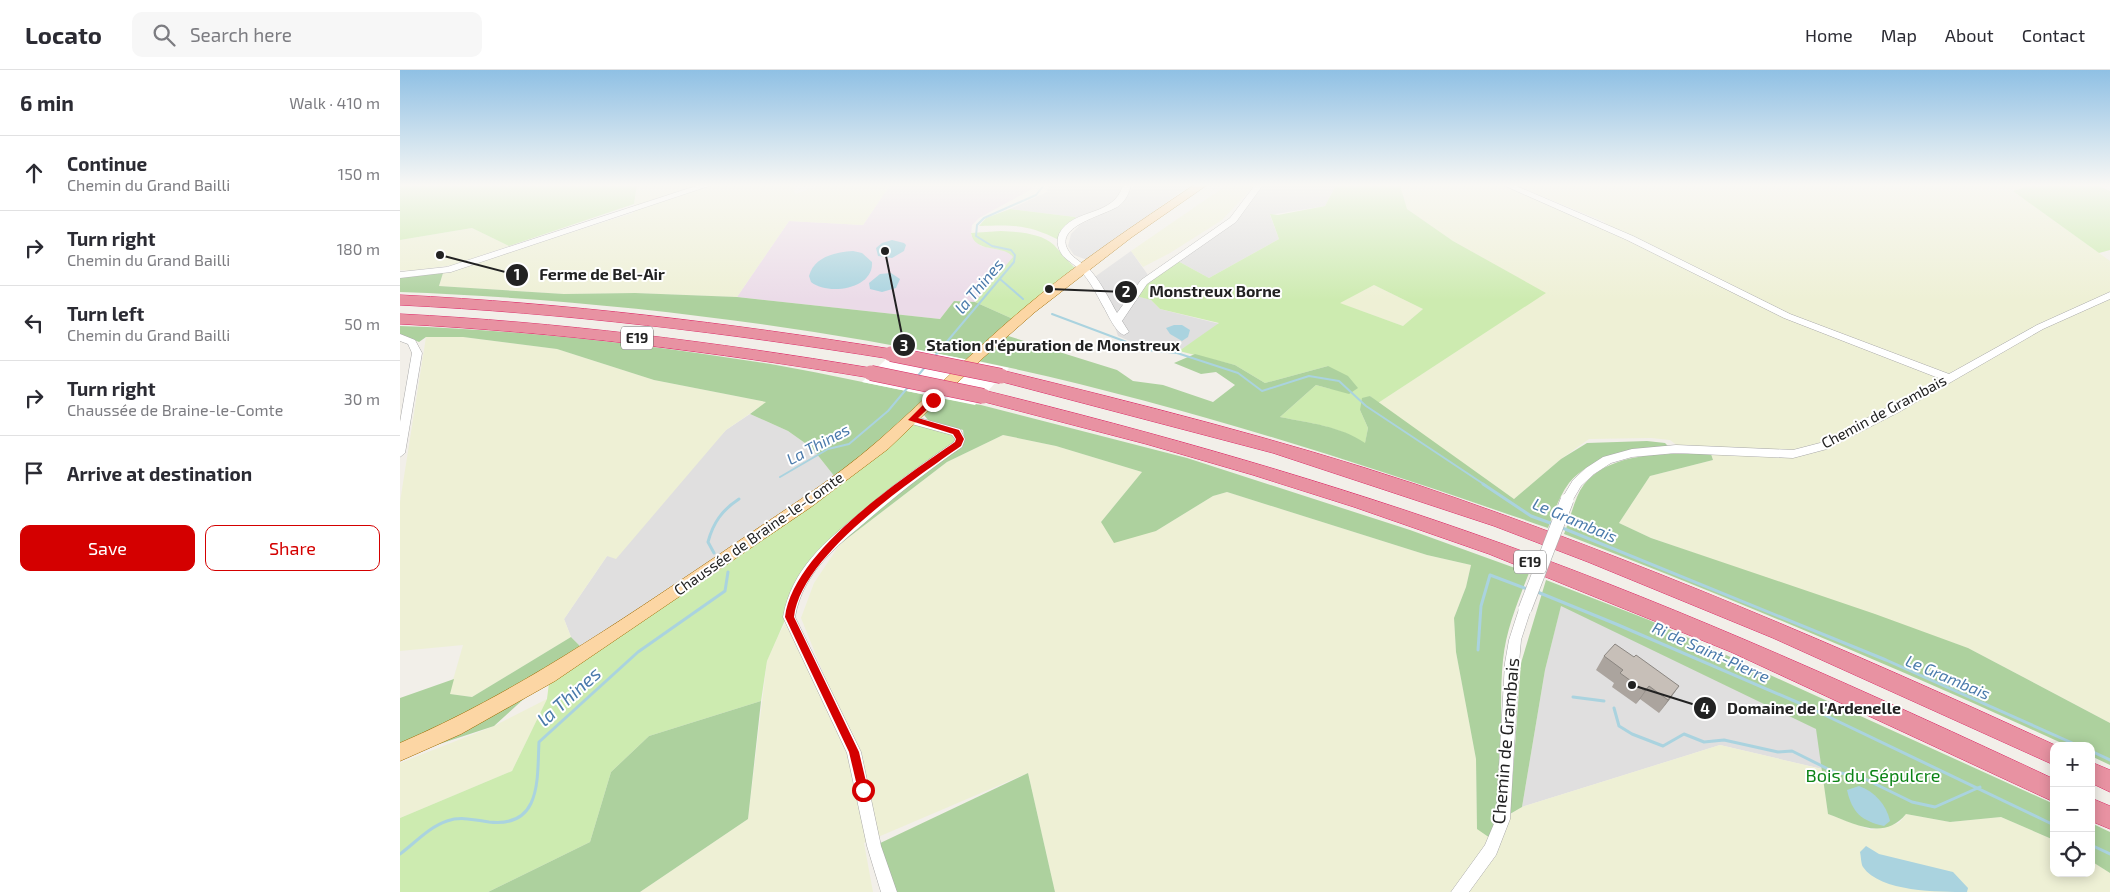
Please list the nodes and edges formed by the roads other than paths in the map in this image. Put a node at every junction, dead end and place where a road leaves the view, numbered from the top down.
1 (591, 223) edge
2 (1077, 223) edge
3 (1148, 223) edge
4 (1228, 223) edge
5 (1596, 223) edge
6 (1084, 269) junction
7 (400, 275) edge
8 (2110, 295) edge
9 (400, 300) edge
10 (400, 319) edge
11 (1116, 322) junction
12 (1124, 332) dead end
13 (400, 337) edge
14 (1949, 378) junction
15 (410, 401) junction
16 (400, 407) edge
17 (912, 420) junction
18 (400, 453) edge
19 (400, 752) edge
20 (2050, 753) edge
21 (2095, 774) edge
22 (2110, 781) edge
23 (2050, 789) edge
24 (2095, 811) edge
25 (2110, 818) edge
26 (889, 892) edge
27 (1458, 892) edge

1 - 7 street
2 - 6 street
3 - 6 main road, Chaussée de Braine-le-Comte
4 - 11 street
5 - 14 street
6 - 11 street
6 - 17 main road, Chaussée de Braine-le-Comte
8 - 14 street, Chemin de Grambais
9 - 20 highway, E19, bridge
10 - 23 highway, E19, bridge
11 - 12 street
13 - 15 street
14 - 27 street, Chemin de Grambais, bridge
15 - 16 street
15 - 18 street
17 - 19 main road, Chaussée de Braine-le-Comte
17 - 26 street
21 - 22 highway
24 - 25 highway

